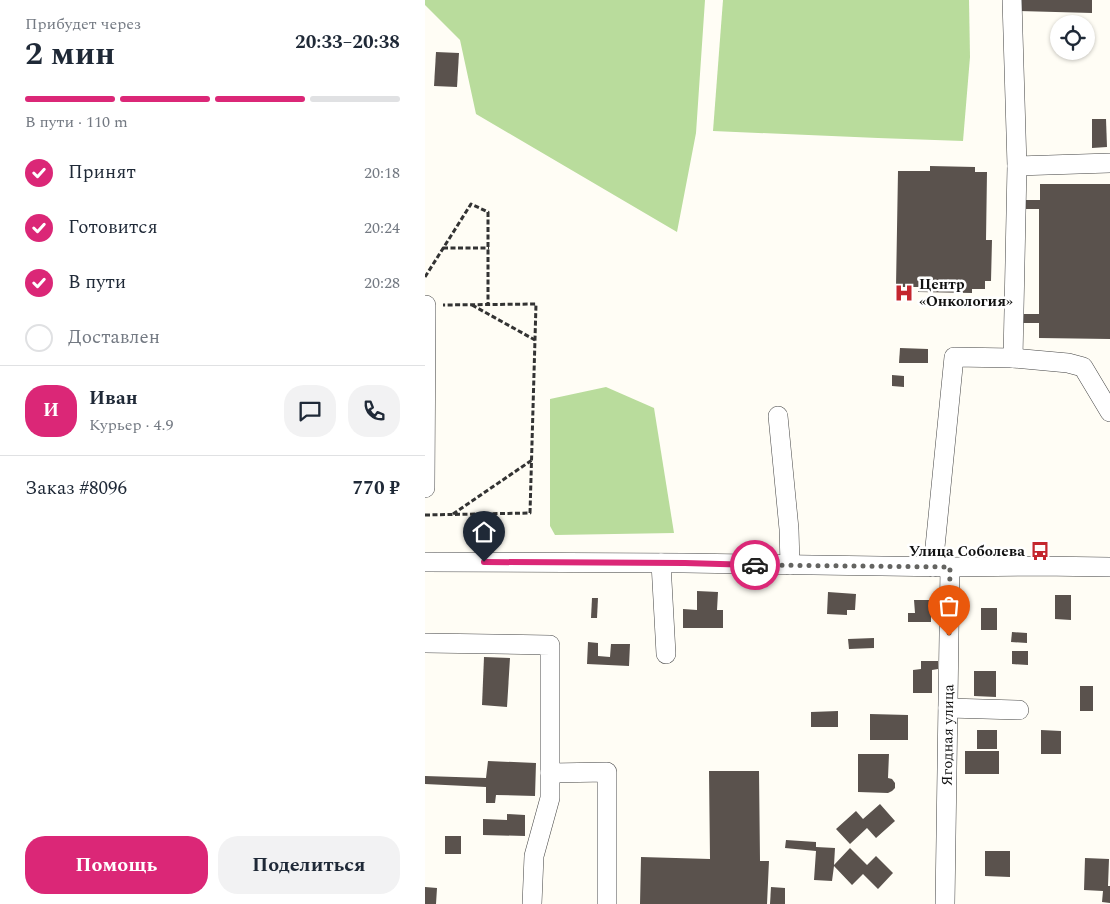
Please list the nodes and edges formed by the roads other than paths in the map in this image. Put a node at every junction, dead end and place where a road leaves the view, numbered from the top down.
1 (1012, 0) edge
2 (1110, 163) edge
3 (1017, 166) junction
4 (426, 305) edge
5 (1013, 358) junction
6 (1110, 412) edge
7 (778, 416) dead end
8 (425, 488) edge
9 (425, 562) edge
10 (661, 563) junction
11 (790, 565) junction
12 (942, 567) junction
13 (1110, 567) edge
14 (425, 643) edge
15 (666, 654) dead end
16 (948, 708) junction
17 (1019, 710) dead end
18 (550, 773) junction
19 (532, 904) edge
20 (607, 904) edge
21 (945, 904) edge

1 - 3 street
2 - 3 street
3 - 5 street
4 - 8 street
5 - 6 street
5 - 12 street, Ягодная улица
7 - 11 street
9 - 10 street
10 - 11 street
10 - 15 street
11 - 12 street
12 - 13 street
12 - 16 street, Ягодная улица
14 - 18 street
16 - 17 street
16 - 21 street, Ягодная улица
18 - 19 street
18 - 20 street

